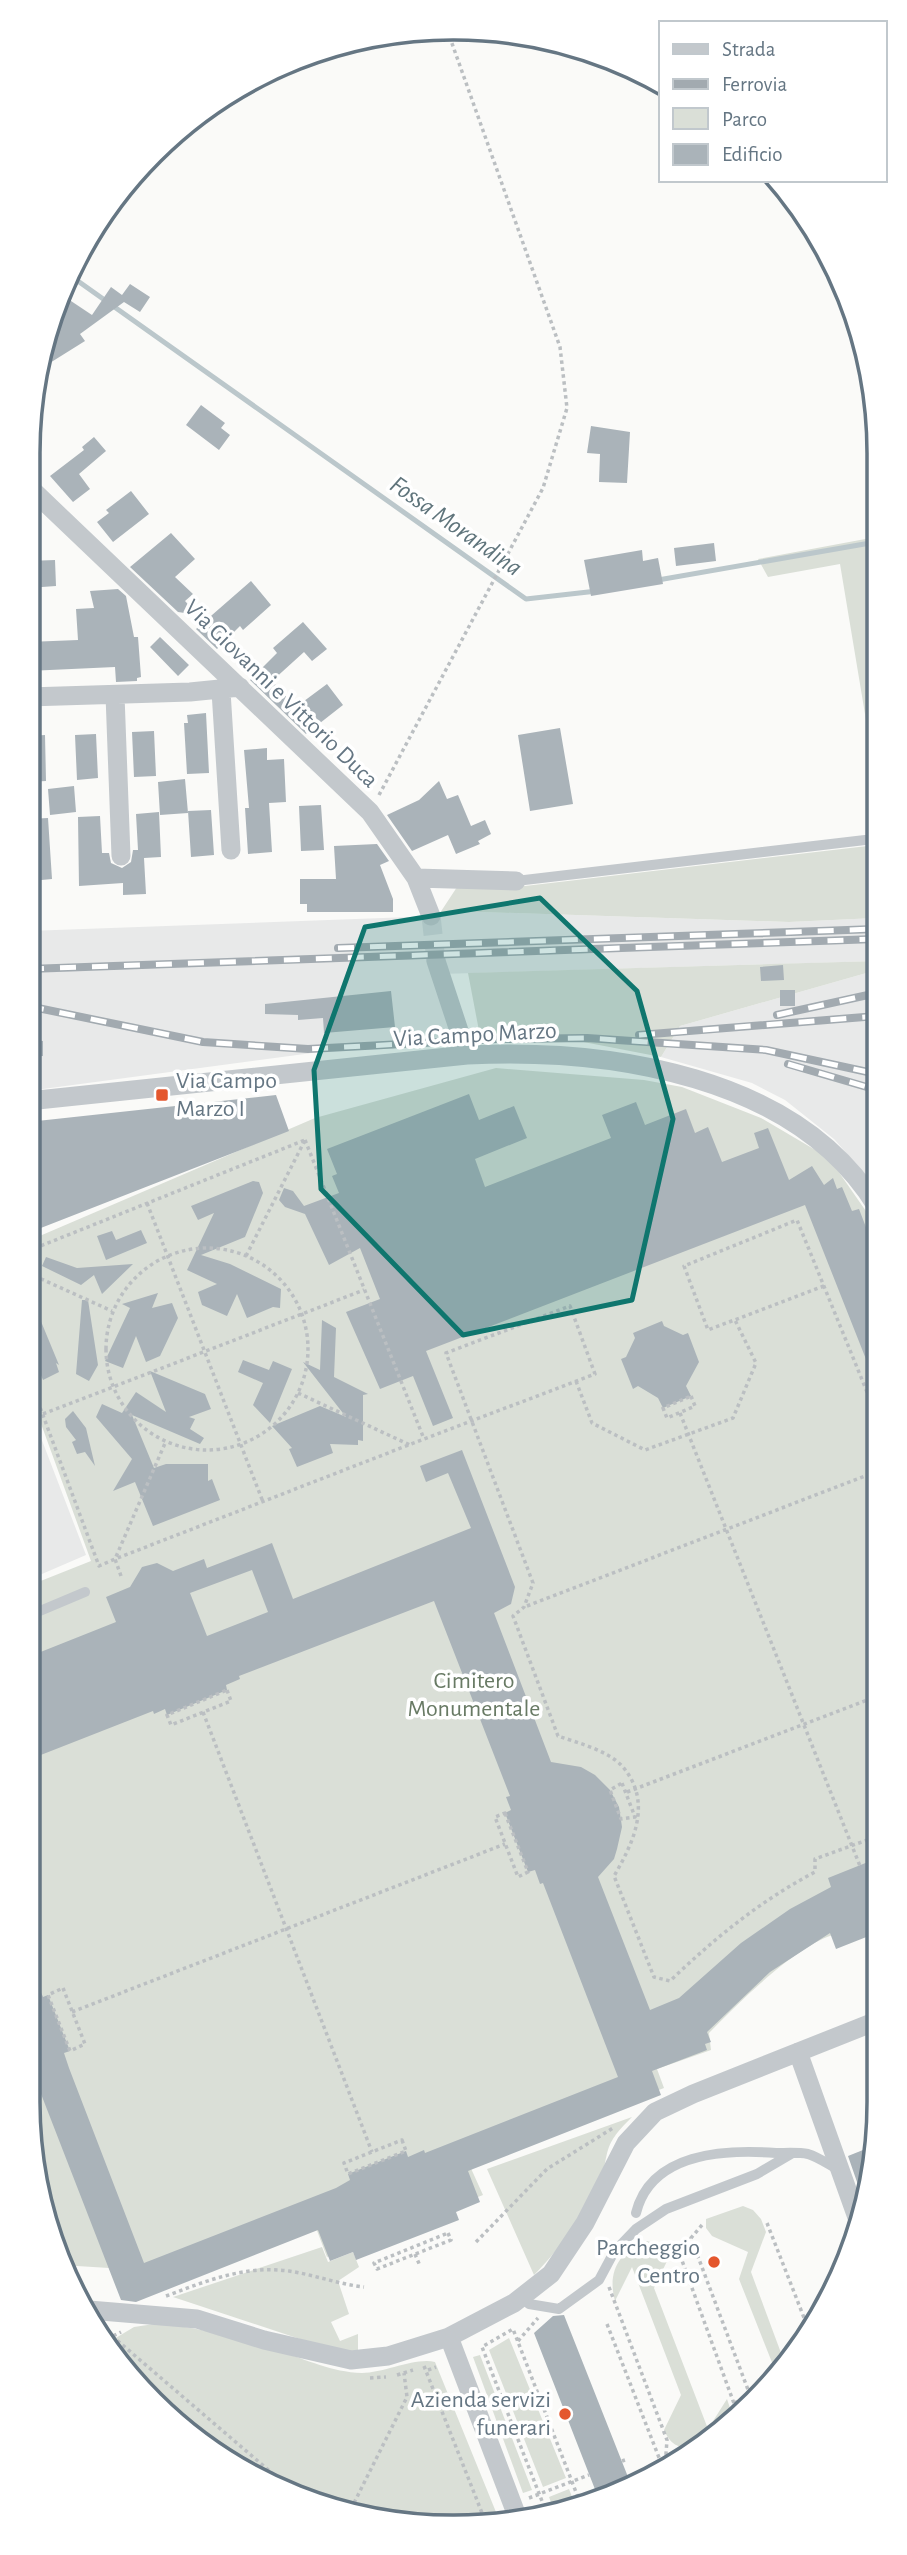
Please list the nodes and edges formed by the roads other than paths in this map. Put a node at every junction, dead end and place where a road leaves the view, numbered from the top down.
1 (40, 498) edge
2 (230, 689) junction
3 (116, 695) junction
4 (40, 697) edge
5 (865, 840) dead end
6 (231, 850) dead end
7 (121, 856) dead end
8 (416, 878) junction
9 (516, 881) joint
10 (431, 916) tunnel mouth
11 (436, 961) tunnel mouth
12 (467, 1055) junction
13 (40, 1100) edge
14 (867, 1194) edge
15 (85, 1592) dead end
16 (40, 1611) edge
17 (867, 2025) edge
18 (798, 2052) junction
19 (791, 2154) junction
20 (841, 2171) junction
21 (849, 2195) junction
22 (853, 2207) edge
23 (852, 2212) edge
24 (636, 2213) dead end
25 (522, 2298) junction
26 (98, 2311) edge
27 (449, 2337) junction
28 (515, 2510) edge

1 - 2 street, Via Giovanni e Vittorio Duca
2 - 3 street
2 - 6 street
2 - 8 street, Via Giovanni e Vittorio Duca
3 - 4 street
3 - 7 street
5 - 9 lane
8 - 9 street
8 - 10 street, Via Giovanni e Vittorio Duca
11 - 12 street
12 - 13 street, Via Campo Marzo
12 - 14 street, Via Campo Marzo
15 - 16 lane
17 - 18 street
18 - 20 street
18 - 25 street
19 - 20 lane
19 - 24 lane
19 - 25 lane
20 - 21 street
21 - 22 street
21 - 23 lane
25 - 27 street
26 - 27 street
27 - 28 street

